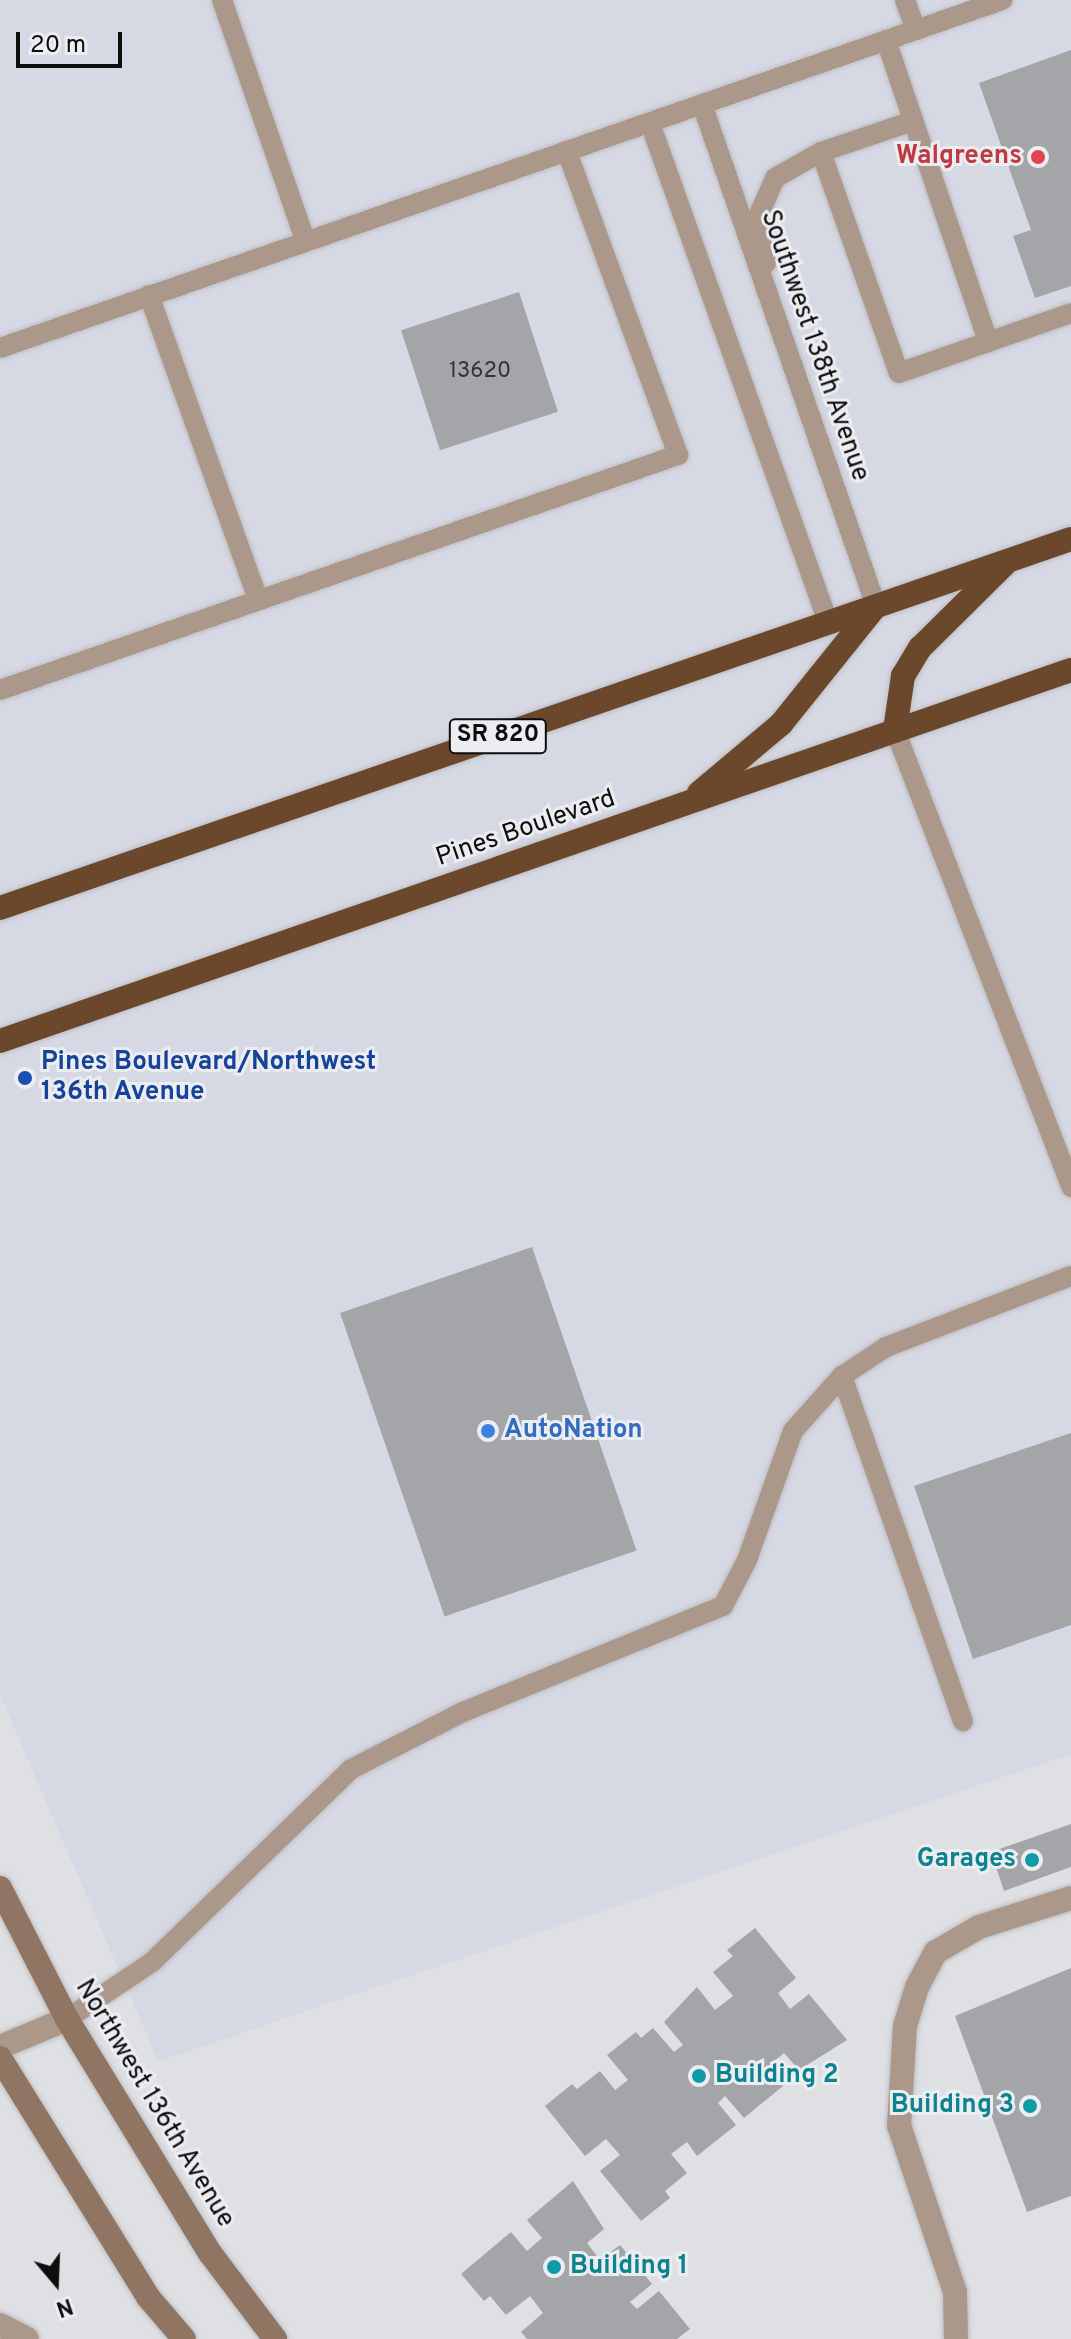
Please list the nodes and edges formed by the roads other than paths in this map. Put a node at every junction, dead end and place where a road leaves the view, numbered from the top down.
1 (222, 0) edge
2 (905, 0) edge
3 (1002, 0) edge
4 (916, 30) junction
5 (886, 40) junction
6 (702, 104) junction
7 (913, 121) junction
8 (650, 123) junction
9 (567, 151) junction
10 (821, 152) junction
11 (305, 240) junction
12 (149, 295) junction
13 (771, 303) junction
14 (1071, 313) edge
15 (988, 342) junction
16 (0, 348) edge
17 (1071, 539) edge
18 (1010, 560) junction
19 (258, 600) junction
20 (876, 606) junction
21 (828, 622) junction
22 (1071, 670) edge
23 (0, 690) edge
24 (895, 730) junction
25 (688, 802) junction
26 (0, 908) edge
27 (0, 1041) edge
28 (1071, 1187) edge
29 (1071, 1276) edge
30 (842, 1376) junction
31 (963, 1721) dead end
32 (0, 1888) edge
33 (1071, 1898) edge
34 (67, 2019) junction
35 (0, 2047) edge
36 (0, 2058) edge
37 (0, 2325) edge
38 (27, 2339) edge
39 (184, 2339) edge
40 (275, 2339) edge
41 (956, 2339) edge

1 - 11 lane
2 - 4 lane
3 - 4 lane
4 - 5 lane
5 - 6 lane
5 - 7 lane
6 - 8 lane
6 - 13 lane, Southwest 138th Avenue
7 - 10 lane
7 - 15 lane
8 - 9 lane
8 - 21 lane
9 - 11 lane
9 - 19 lane
10 - 13 lane
10 - 15 lane
11 - 12 lane
12 - 16 lane
12 - 19 lane
13 - 20 lane, Southwest 138th Avenue
14 - 15 lane
17 - 18 highway, SR 820
18 - 20 highway, SR 820
18 - 24 highway
19 - 23 lane
20 - 21 highway, SR 820
20 - 25 highway
21 - 26 highway, SR 820
22 - 24 highway, Pines Boulevard
24 - 25 highway, Pines Boulevard
24 - 28 lane
25 - 27 highway, Pines Boulevard
29 - 30 lane
30 - 31 lane
30 - 34 lane
32 - 34 street, Northwest 136th Avenue
33 - 41 street
34 - 35 street
34 - 40 street, Northwest 136th Avenue
36 - 39 street
37 - 38 street

